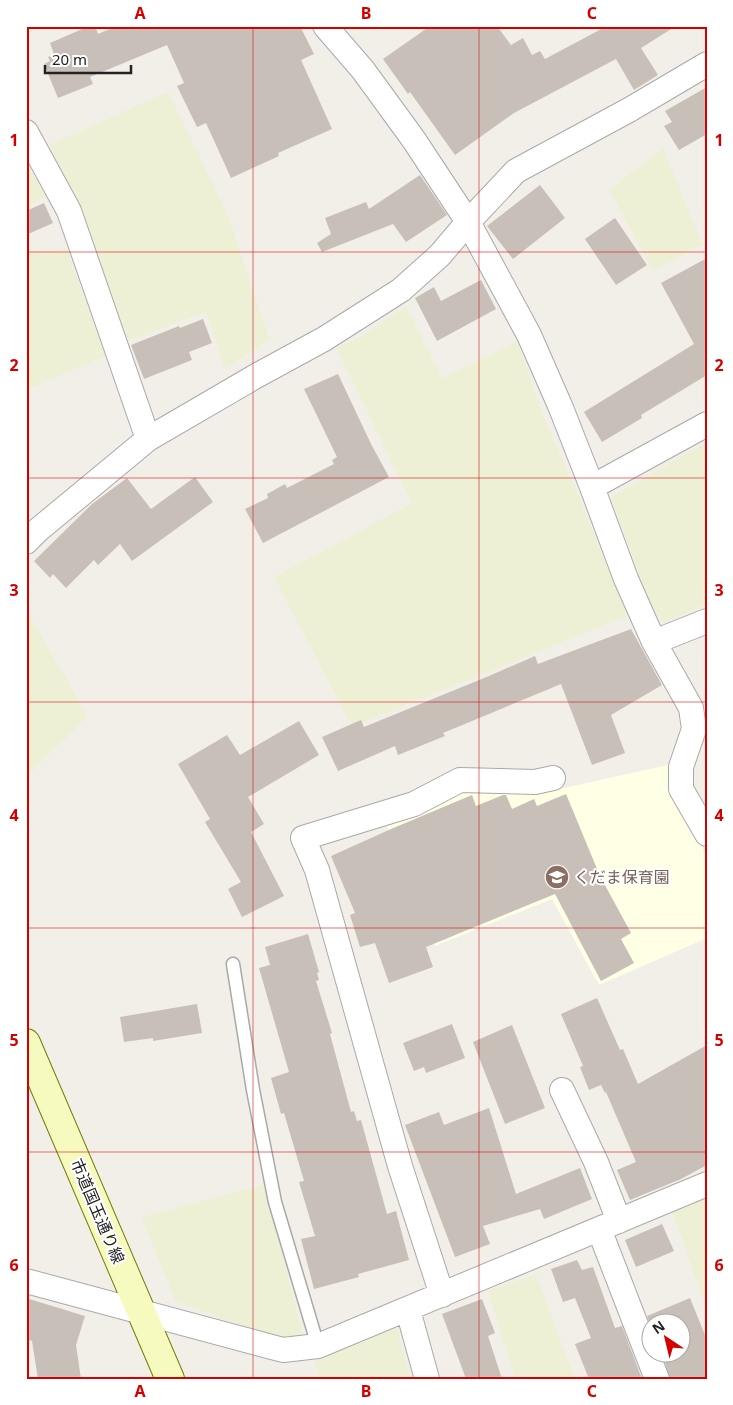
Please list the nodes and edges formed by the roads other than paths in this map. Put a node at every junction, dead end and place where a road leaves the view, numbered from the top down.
1 (325, 26) edge
2 (707, 64) edge
3 (26, 132) edge
4 (468, 222) junction
5 (707, 424) edge
6 (148, 439) junction
7 (592, 487) junction
8 (26, 542) edge
9 (707, 621) edge
10 (654, 642) junction
11 (553, 778) dead end
12 (707, 834) edge
13 (233, 964) dead end
14 (26, 1043) edge
15 (562, 1090) dead end
16 (707, 1184) edge
17 (609, 1225) junction
18 (26, 1281) edge
19 (442, 1295) junction
20 (408, 1310) junction
21 (141, 1312) junction
22 (318, 1346) junction
23 (170, 1379) edge
24 (427, 1379) edge
25 (657, 1379) edge

1 - 4 street
2 - 4 street
3 - 6 street
4 - 6 street
4 - 7 street
5 - 7 street
6 - 8 street
7 - 10 street
9 - 10 street
10 - 12 street
11 - 19 street
13 - 22 lane
14 - 21 street, 市道国玉通り線
15 - 17 street
16 - 17 street
17 - 19 street
17 - 25 street
18 - 21 street
19 - 20 street
20 - 22 street
20 - 24 street
21 - 22 street
21 - 23 street, 市道国玉通り線

